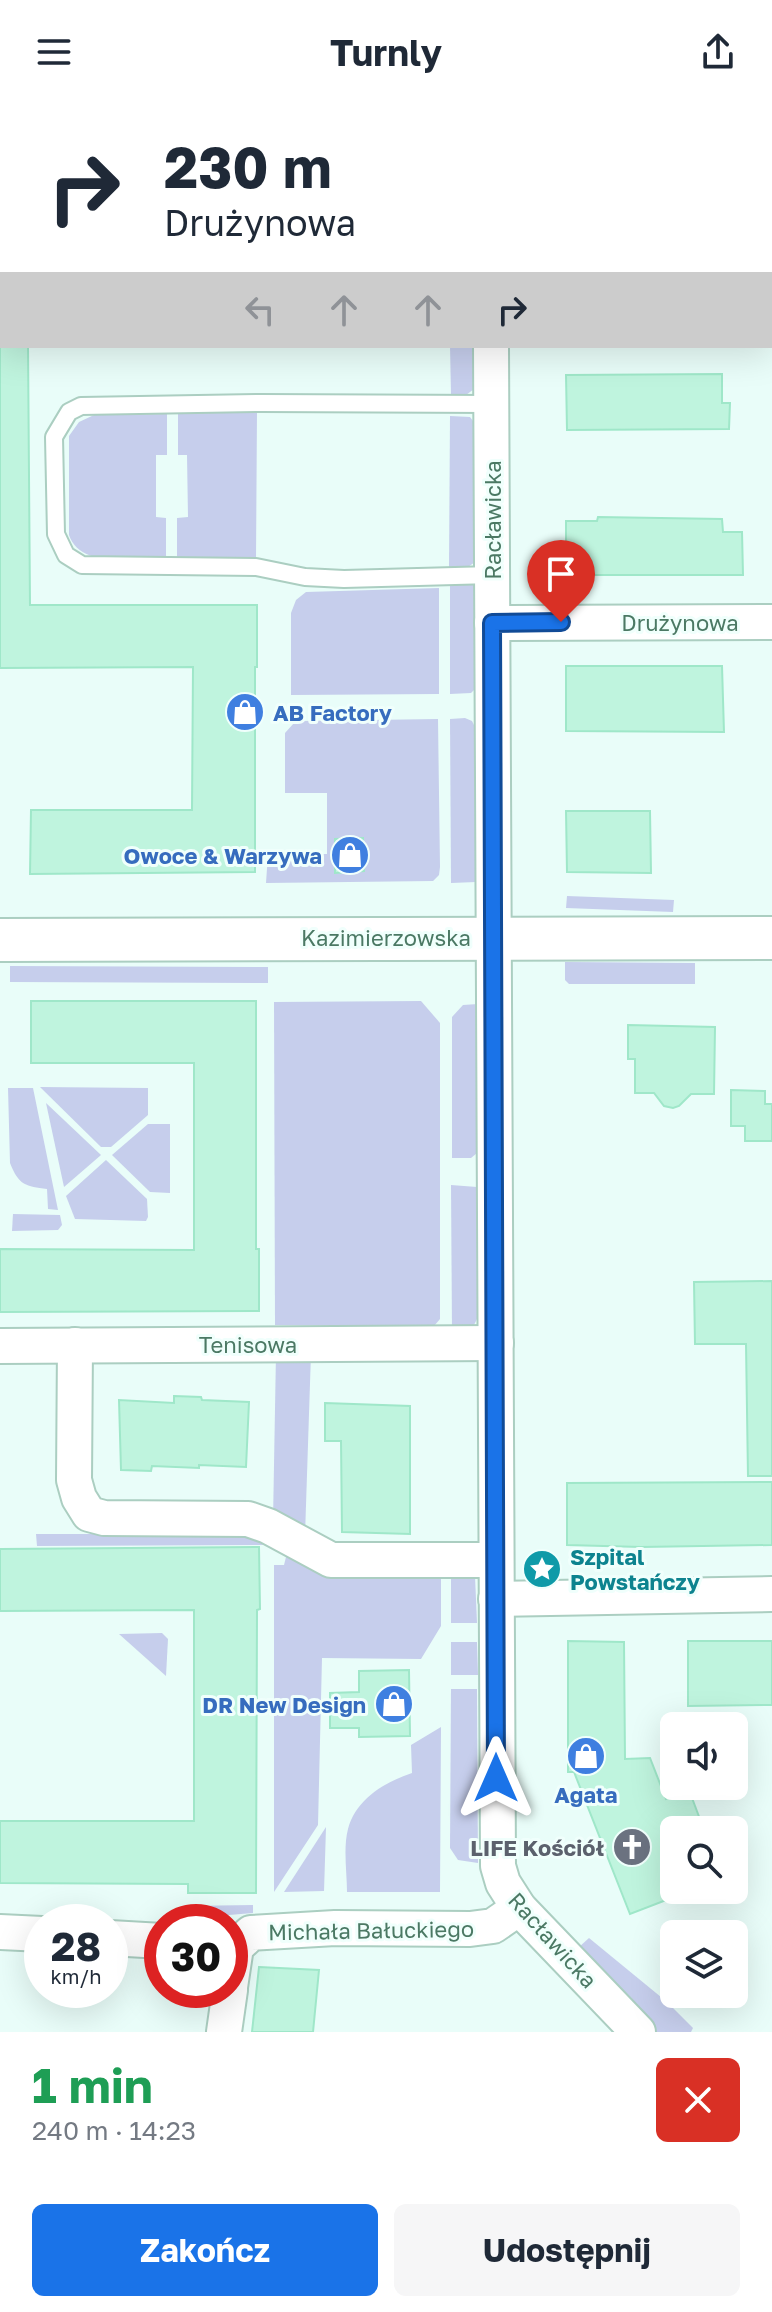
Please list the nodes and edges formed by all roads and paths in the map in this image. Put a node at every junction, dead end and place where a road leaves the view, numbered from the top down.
1 (491, 348) edge
2 (491, 404) junction
3 (492, 575) junction
4 (772, 622) edge
5 (492, 623) junction
6 (495, 937) junction
7 (772, 938) edge
8 (0, 940) edge
9 (496, 1343) junction
10 (75, 1345) junction
11 (0, 1346) edge
12 (496, 1560) junction
13 (772, 1594) edge
14 (496, 1599) junction
15 (519, 1908) junction
16 (0, 1932) edge
17 (24, 1933) edge
18 (248, 1934) edge
19 (227, 2008) edge
20 (224, 2032) edge
21 (638, 2032) edge

1 - 2 street, Racławicka
2 - 3 street, Racławicka
2 - 3 lane
3 - 5 street, Racławicka
4 - 5 street, Drużynowa
5 - 6 street, Racławicka
6 - 7 street, Kazimierzowska
6 - 8 street, Kazimierzowska
6 - 9 street, Racławicka
9 - 10 street, Tenisowa
9 - 12 street, Racławicka
10 - 11 street, Tenisowa
10 - 12 street
12 - 14 street, Racławicka
13 - 14 street
14 - 15 street, Racławicka
15 - 18 street, Michała Bałuckiego
15 - 21 street, Racławicka
16 - 17 street
19 - 20 street

